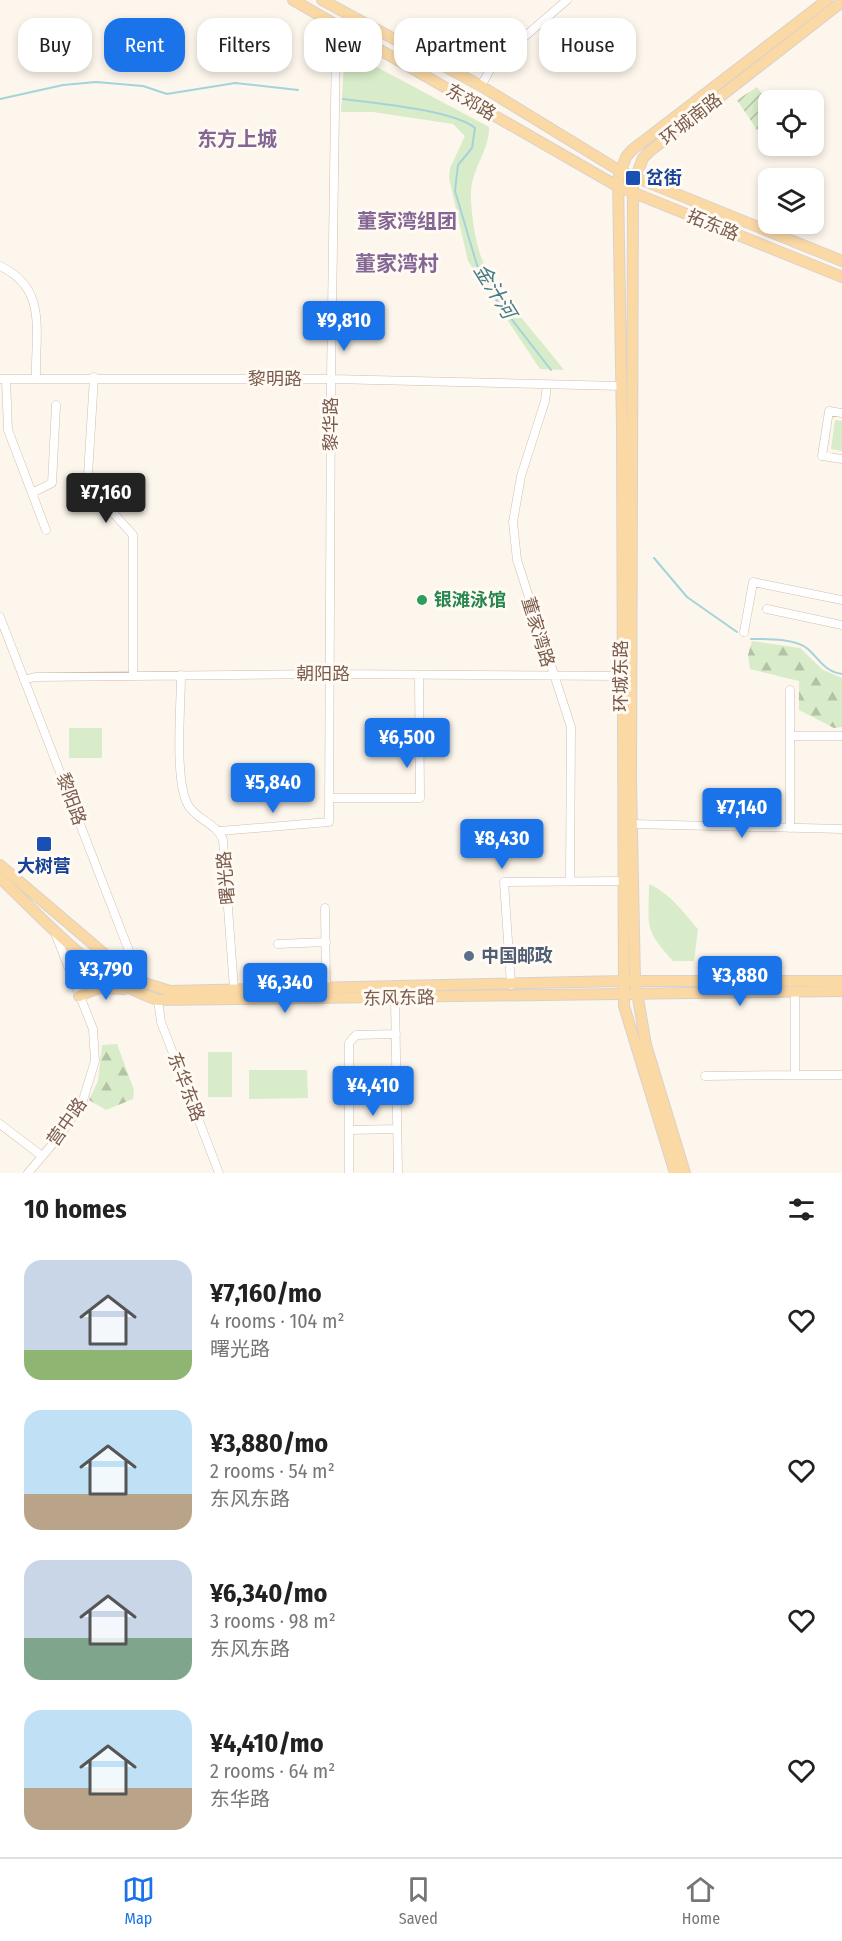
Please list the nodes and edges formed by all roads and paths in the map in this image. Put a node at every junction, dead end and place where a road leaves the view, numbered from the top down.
1 (293, 0) edge
2 (322, 0) edge
3 (567, 0) edge
4 (827, 0) edge
5 (842, 2) edge
6 (340, 4) edge
7 (326, 18) edge
8 (382, 50) edge
9 (336, 72) edge
10 (481, 86) junction
11 (620, 171) junction
12 (635, 178) junction
13 (617, 186) junction
14 (632, 192) junction
15 (842, 261) edge
16 (0, 266) edge
17 (842, 277) edge
18 (36, 377) junction
19 (94, 377) junction
20 (3, 379) edge
21 (331, 379) junction
22 (547, 385) junction
23 (621, 387) junction
24 (56, 405) dead end
25 (842, 413) edge
26 (842, 459) edge
27 (32, 493) junction
28 (46, 530) dead end
29 (842, 600) edge
30 (767, 609) dead end
31 (0, 616) edge
32 (842, 625) edge
33 (744, 632) dead end
34 (329, 674) junction
35 (182, 675) junction
36 (419, 675) junction
37 (133, 676) junction
38 (622, 676) junction
39 (552, 677) junction
40 (24, 680) junction
41 (790, 690) dead end
42 (790, 736) junction
43 (842, 736) edge
44 (329, 798) junction
45 (632, 824) junction
46 (790, 828) junction
47 (842, 830) edge
48 (220, 831) junction
49 (0, 865) edge
50 (0, 879) edge
51 (570, 881) junction
52 (623, 881) junction
53 (325, 908) dead end
54 (54, 928) junction
55 (326, 942) junction
56 (278, 944) dead end
57 (623, 981) junction
58 (635, 981) junction
59 (842, 981) edge
60 (141, 982) junction
61 (511, 985) junction
62 (326, 988) junction
63 (234, 989) junction
64 (129, 990) junction
65 (842, 991) edge
66 (795, 992) junction
67 (623, 994) junction
68 (637, 994) junction
69 (79, 996) junction
70 (395, 998) junction
71 (158, 1000) junction
72 (396, 1034) junction
73 (795, 1075) junction
74 (842, 1075) edge
75 (705, 1076) dead end
76 (0, 1124) edge
77 (397, 1129) junction
78 (349, 1130) junction
79 (42, 1156) junction
80 (28, 1173) edge
81 (219, 1173) edge
82 (349, 1173) edge
83 (398, 1173) edge
84 (675, 1173) edge
85 (685, 1173) edge

1 - 7 main road, 东郊路
2 - 6 main road, 东郊路
3 - 10 street
4 - 11 main road, 环城南路
5 - 12 main road, 环城南路
6 - 10 main road, 东郊路
8 - 13 main road, 东郊路
9 - 21 street, 黎华路
10 - 11 main road, 东郊路
11 - 12 main road, 拓东路
11 - 13 main road, 环城东路
12 - 14 main road, 环城东路
12 - 15 main road, 拓东路
13 - 14 main road, 拓东路
13 - 23 main road, 环城东路
14 - 17 main road, 拓东路
14 - 45 main road, 环城东路
16 - 18 street
18 - 19 street, 黎明路
18 - 20 street, 黎明路
19 - 21 street, 黎明路
19 - 37 street
20 - 27 street
21 - 22 street, 黎明路
21 - 34 street, 黎华路
22 - 23 street, 黎明路
22 - 39 street, 董家湾路
23 - 38 main road, 环城东路
24 - 27 street
25 - 26 street
27 - 28 street
29 - 33 street
30 - 32 street
31 - 40 street, 黎阳路
34 - 35 street, 朝阳路
34 - 36 street, 朝阳路
34 - 44 street, 黎华路
35 - 37 street, 朝阳路
35 - 48 street, 曙光路
36 - 39 street, 朝阳路
36 - 44 street
37 - 40 street, 朝阳路
38 - 39 street, 朝阳路
38 - 52 main road, 环城东路
39 - 51 street, 董家湾路
40 - 60 street, 黎阳路
41 - 42 street
42 - 43 street
42 - 46 street
44 - 48 street, 黎华路
45 - 46 street
45 - 58 main road, 环城东路
46 - 47 street
48 - 63 street, 曙光路
49 - 60 main road, 东风东路
50 - 54 main road, 东风东路
51 - 52 street
51 - 61 street
52 - 57 main road, 环城东路
53 - 55 street
54 - 64 main road, 东风东路
54 - 69 street, 营中路
55 - 56 street
55 - 62 street
57 - 58 main road, 东风东路
57 - 61 main road, 东风东路
57 - 67 main road, 环城东路
58 - 59 main road, 东风东路
58 - 68 main road, 环城东路
60 - 63 main road, 东风东路
61 - 62 main road, 东风东路
62 - 63 main road, 东风东路
64 - 69 main road
64 - 71 main road, 东风东路
65 - 66 main road, 东风东路
66 - 68 main road, 东风东路
66 - 73 street
67 - 68 main road, 东风东路
67 - 70 main road, 东风东路
67 - 84 main road, 环城东路
68 - 85 main road, 环城东路
69 - 79 street, 营中路
70 - 71 main road, 东风东路
70 - 72 street
71 - 81 street, 东华东路
72 - 77 street
72 - 78 street
73 - 74 street
73 - 75 street
76 - 79 street
77 - 78 street
77 - 83 street
78 - 82 street
79 - 80 street, 营中路

